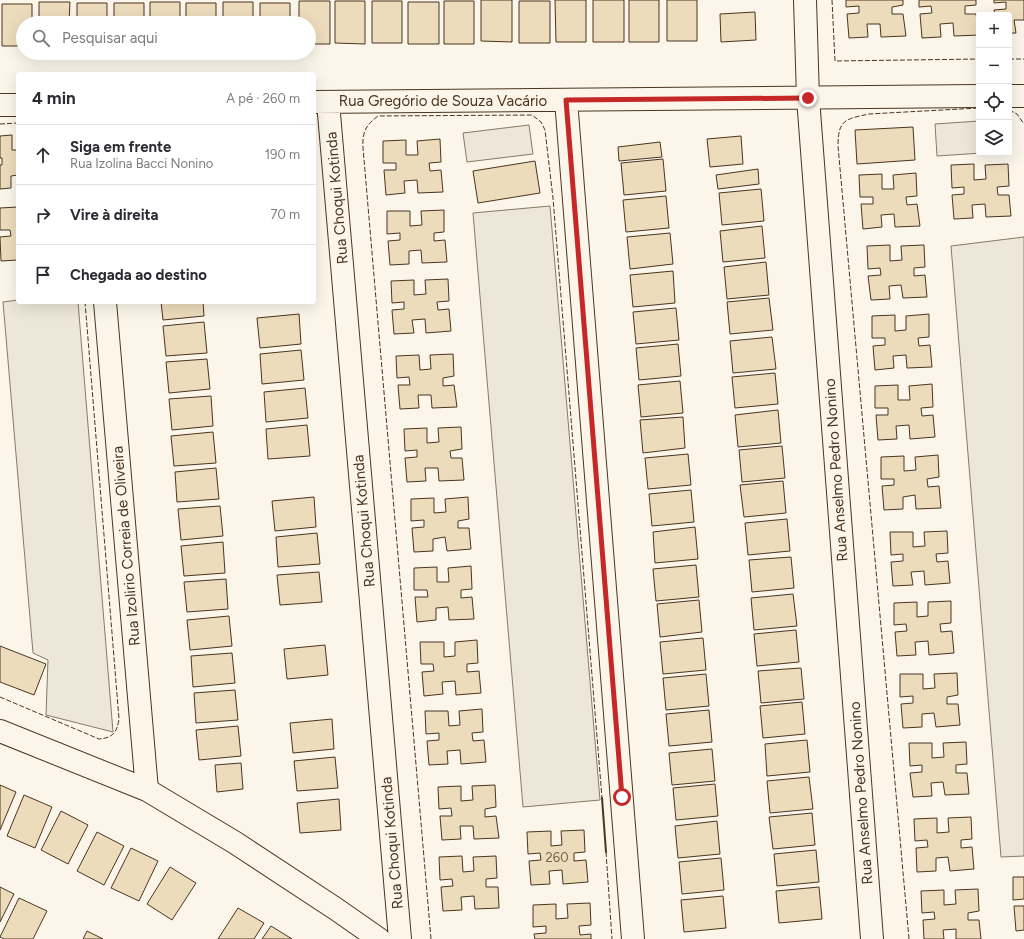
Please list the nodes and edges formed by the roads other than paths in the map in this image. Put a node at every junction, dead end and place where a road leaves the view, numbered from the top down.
1 (805, 0) edge
2 (976, 96) edge
3 (1012, 96) edge
4 (1024, 96) edge
5 (808, 98) junction
6 (566, 100) junction
7 (321, 102) edge
8 (0, 105) edge
9 (16, 105) edge
10 (105, 304) edge
11 (0, 731) edge
12 (147, 790) junction
13 (379, 939) edge
14 (400, 939) edge
15 (633, 939) edge
16 (872, 939) edge

1 - 5 street, Rua Anselmo Pedro Nonino
2 - 5 street, Rua Gregório de Souza Vacário
3 - 4 street
5 - 6 street, Rua Gregório de Souza Vacário
5 - 16 street, Rua Anselmo Pedro Nonino
6 - 7 street, Rua Gregório de Souza Vacário
6 - 15 street
7 - 14 street, Rua Choqui Kotinda
8 - 9 street
10 - 12 street, Rua Izolirio Correia de Oliveira
11 - 12 street
12 - 13 street

